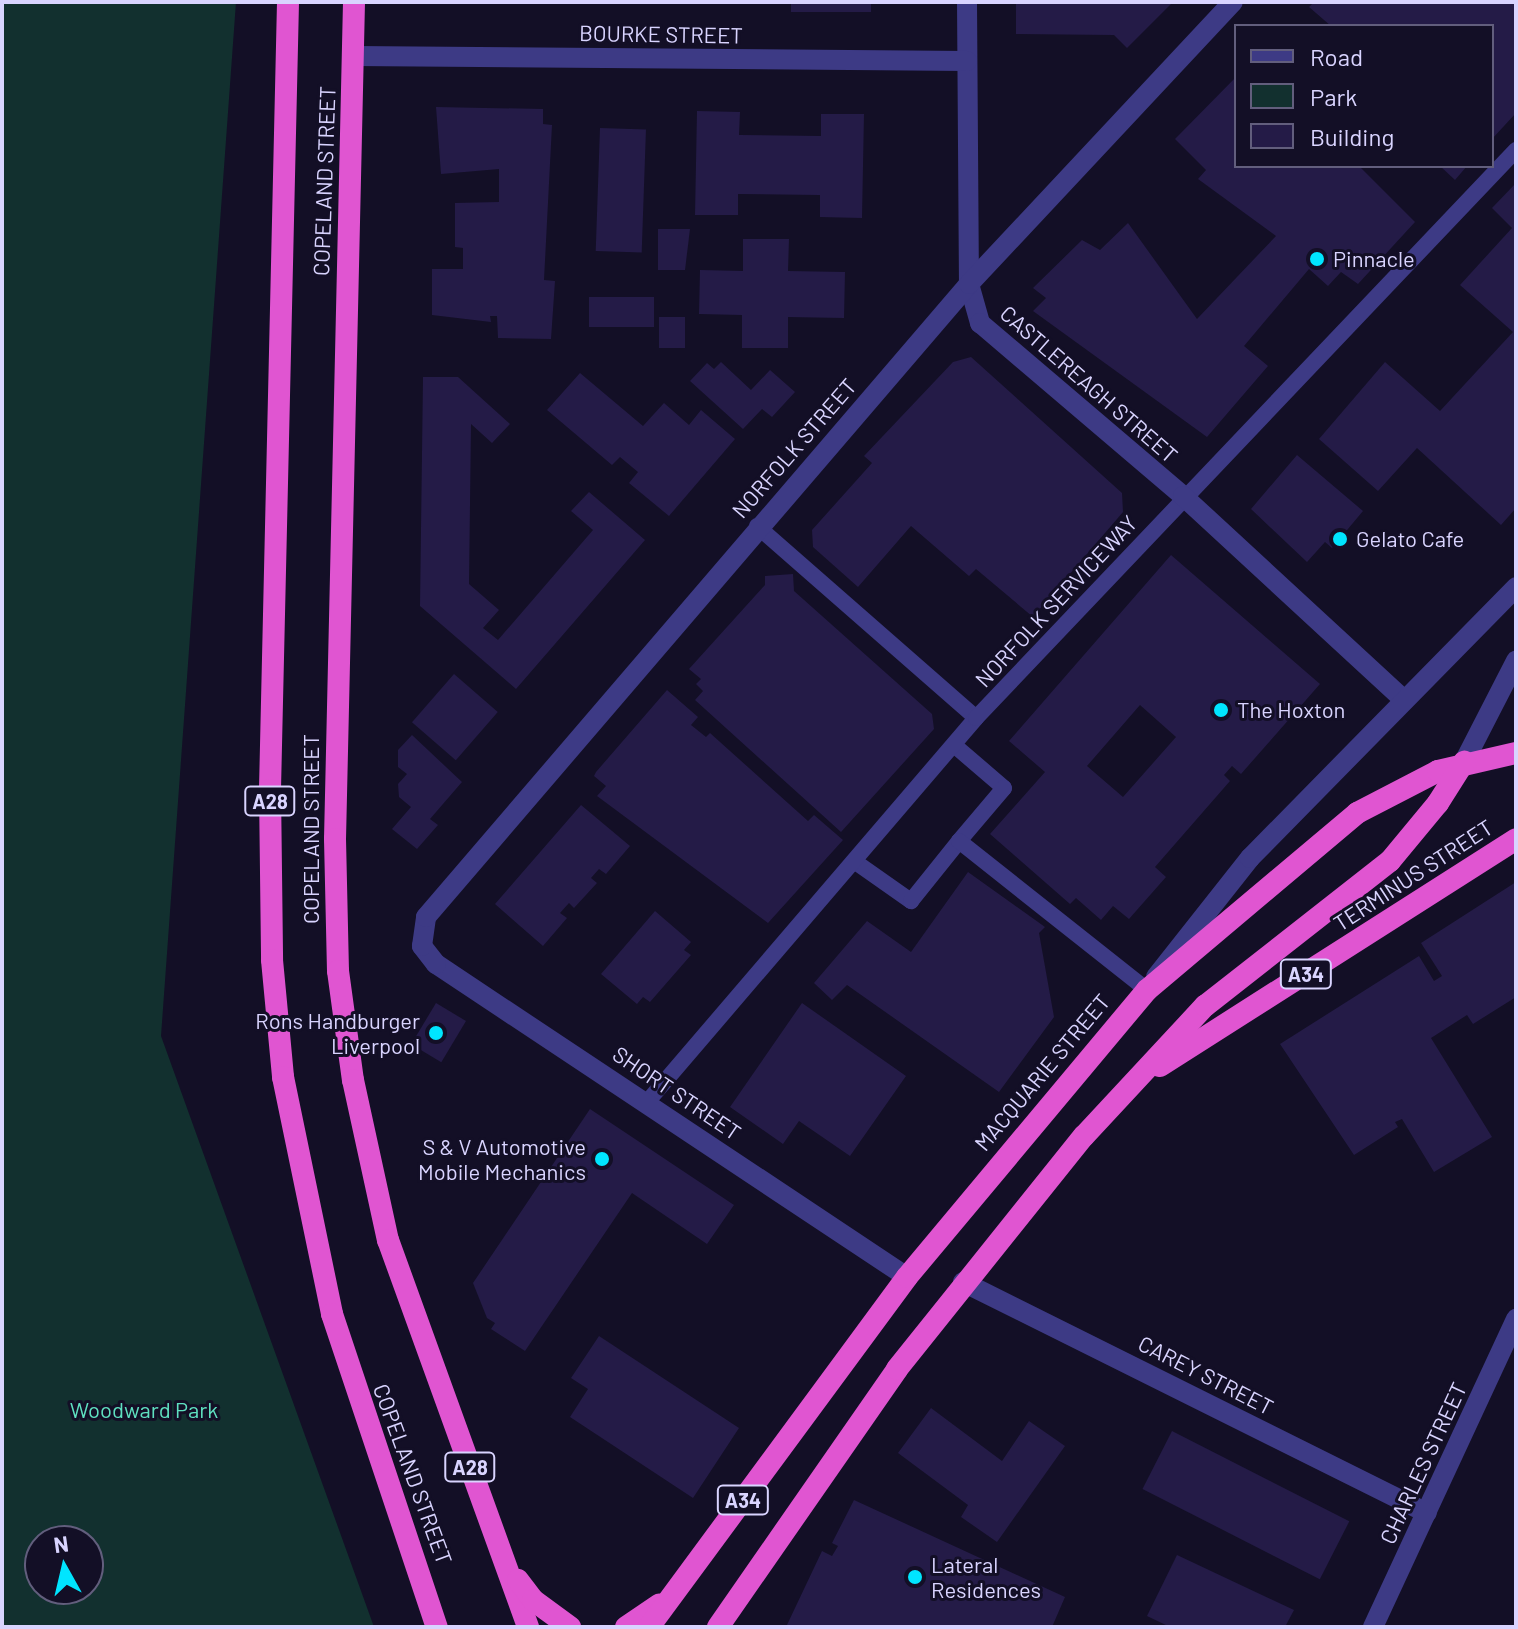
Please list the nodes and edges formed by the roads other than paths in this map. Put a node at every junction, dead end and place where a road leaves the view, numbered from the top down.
1 (288, 2) edge
2 (354, 2) edge
3 (967, 2) edge
4 (1233, 2) edge
5 (354, 56) junction
6 (967, 61) junction
7 (1516, 150) edge
8 (969, 284) junction
9 (1183, 496) junction
10 (757, 526) junction
11 (1516, 587) edge
12 (1516, 661) edge
13 (1404, 700) junction
14 (976, 718) junction
15 (954, 745) junction
16 (1516, 753) edge
17 (1464, 762) junction
18 (1516, 839) edge
19 (959, 841) junction
20 (854, 861) junction
21 (422, 946) joint
22 (1147, 990) junction
23 (648, 1101) junction
24 (1101, 1117) junction
25 (907, 1277) junction
26 (963, 1282) junction
27 (1516, 1319) edge
28 (1427, 1513) junction
29 (507, 1562) junction
30 (678, 1589) junction
31 (437, 1627) edge
32 (528, 1627) edge
33 (570, 1627) edge
34 (626, 1627) edge
35 (649, 1627) edge
36 (718, 1627) edge
37 (1373, 1627) edge

1 - 31 highway, COPELAND STREET / A28
2 - 5 highway, COPELAND STREET / A28
3 - 6 street, CASTLEREAGH STREET
4 - 8 street, NORFOLK STREET
5 - 6 street, BOURKE STREET
5 - 29 highway, COPELAND STREET / A28
6 - 8 street, CASTLEREAGH STREET
7 - 9 lane, NORFOLK SERVICEWAY
8 - 9 street, CASTLEREAGH STREET
8 - 10 street, NORFOLK STREET
9 - 13 street, CASTLEREAGH STREET
9 - 14 lane, NORFOLK SERVICEWAY
10 - 14 lane
10 - 21 street, NORFOLK STREET
11 - 13 street, MACQUARIE STREET
12 - 17 street
13 - 22 street, MACQUARIE STREET
14 - 15 lane, NORFOLK SERVICEWAY
15 - 19 lane
15 - 20 lane, NORFOLK SERVICEWAY
16 - 17 highway, A34
17 - 22 highway, A34
17 - 24 highway
18 - 24 highway, TERMINUS STREET / A34
19 - 20 lane
19 - 22 lane
20 - 23 lane, NORFOLK SERVICEWAY
21 - 23 street, SHORT STREET
22 - 25 highway, MACQUARIE STREET / A34
23 - 25 street, SHORT STREET
24 - 26 highway, A34
25 - 30 highway, MACQUARIE STREET / A34
26 - 28 street, CAREY STREET
26 - 36 highway, A34
27 - 28 street, CHARLES STREET
28 - 37 street, CHARLES STREET
29 - 32 highway, COPELAND STREET / A28
29 - 33 highway
30 - 34 highway
30 - 35 highway, MACQUARIE STREET / A34

